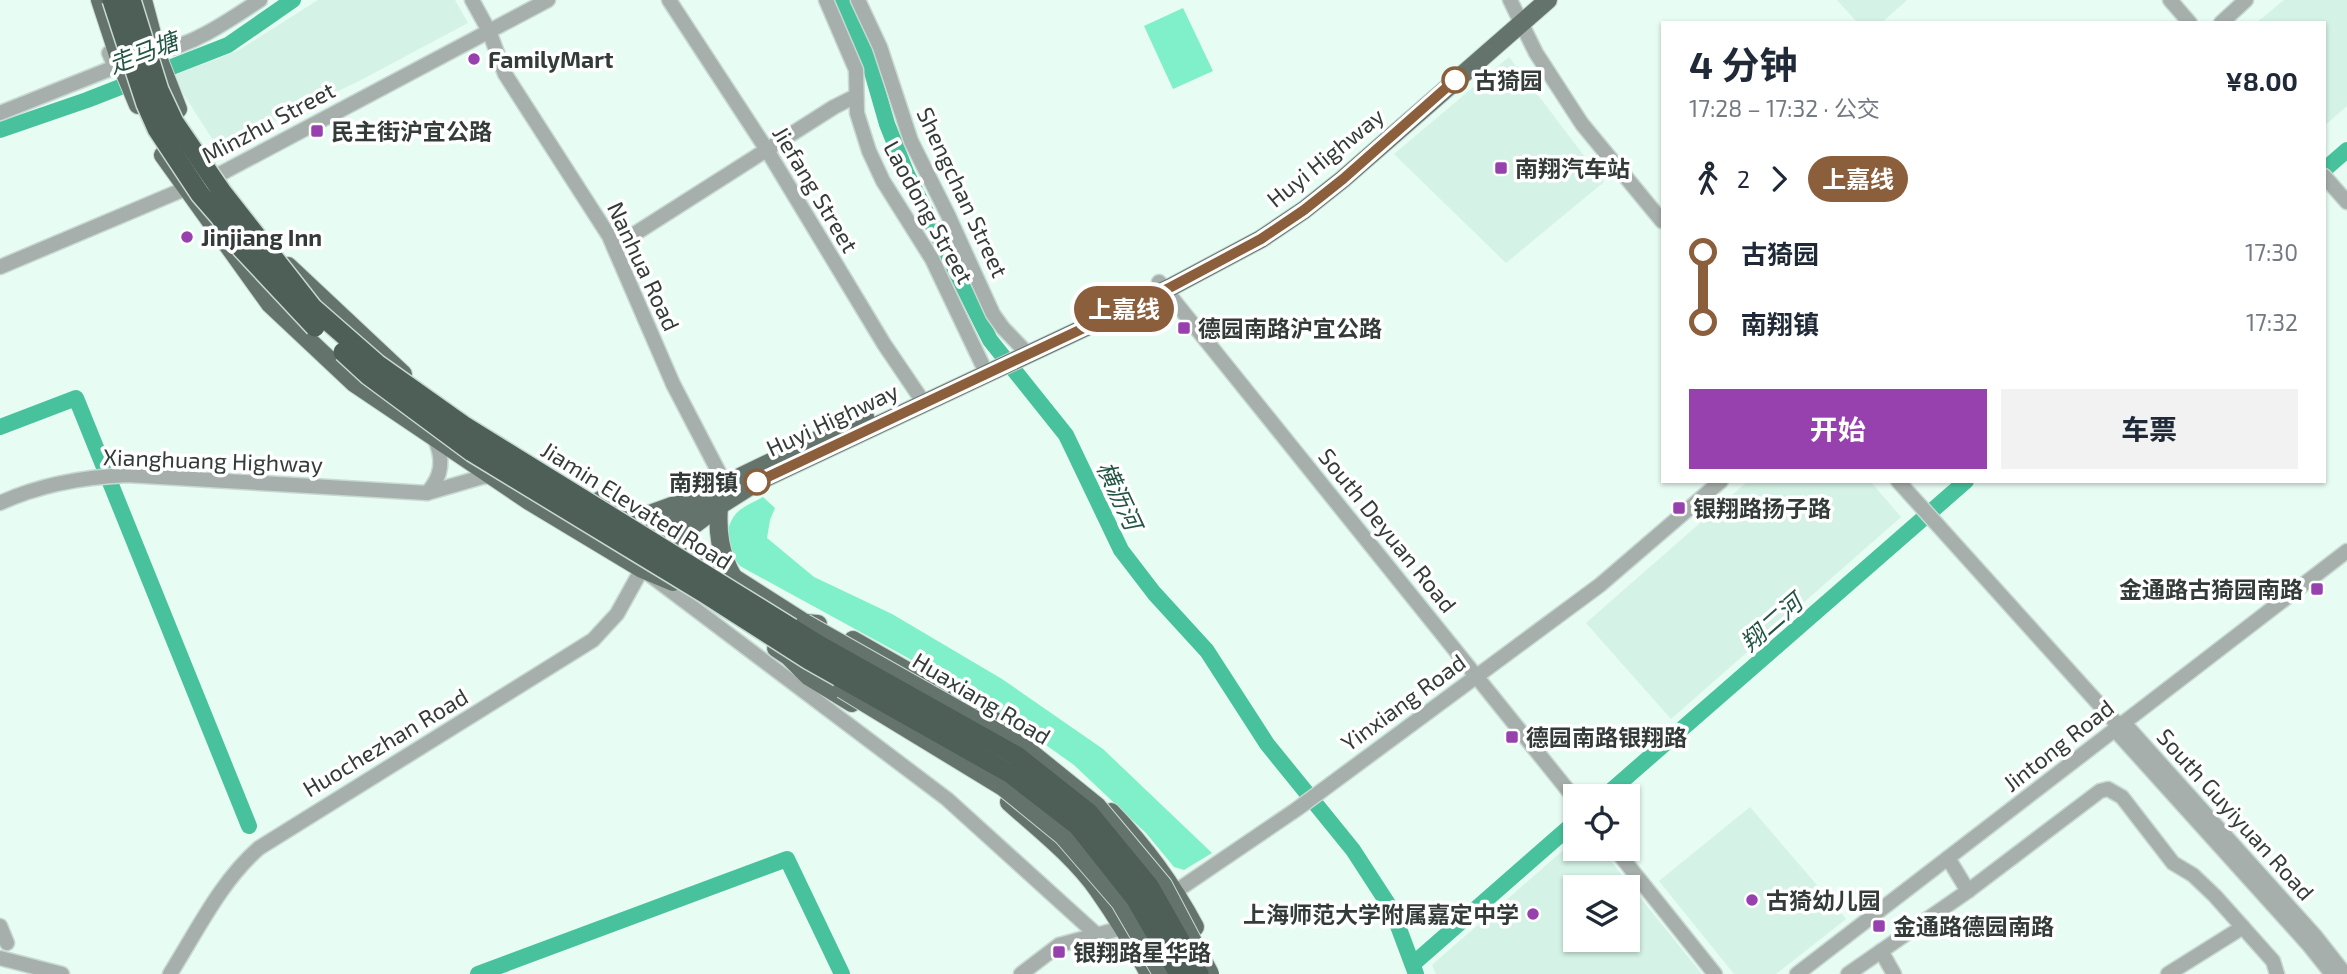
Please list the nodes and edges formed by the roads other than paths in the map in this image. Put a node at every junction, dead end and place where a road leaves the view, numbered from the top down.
1 (100, 0) edge
2 (112, 0) edge
3 (131, 0) edge
4 (143, 0) edge
5 (260, 0) edge
6 (472, 0) edge
7 (548, 0) edge
8 (668, 0) edge
9 (826, 0) edge
10 (858, 0) edge
11 (1532, 0) edge
12 (1548, 0) edge
13 (2170, 0) edge
14 (2246, 0) edge
15 (1516, 12) edge
16 (2188, 21) edge
17 (2223, 21) edge
18 (489, 31) junction
19 (160, 63) junction
20 (119, 69) junction
21 (856, 96) junction
22 (0, 113) edge
23 (767, 150) junction
24 (220, 174) junction
25 (2327, 179) edge
26 (186, 189) junction
27 (2347, 202) edge
28 (1661, 220) edge
29 (614, 247) junction
30 (0, 267) edge
31 (1163, 286) junction
32 (1019, 352) junction
33 (989, 364) junction
34 (921, 398) junction
35 (434, 437) junction
36 (492, 476) junction
37 (1719, 483) edge
38 (1900, 483) edge
39 (427, 493) junction
40 (719, 493) junction
41 (0, 503) edge
42 (636, 519) junction
43 (668, 536) junction
44 (2347, 551) edge
45 (625, 559) junction
46 (642, 569) junction
47 (733, 577) junction
48 (805, 622) junction
49 (788, 656) junction
50 (1476, 677) junction
51 (2118, 725) junction
52 (1563, 784) edge
53 (1948, 858) junction
54 (1625, 861) edge
55 (1176, 891) junction
56 (1968, 891) junction
57 (0, 926) edge
58 (2243, 927) junction
59 (1122, 928) junction
60 (1096, 934) junction
61 (7, 943) dead end
62 (1881, 951) junction
63 (0, 958) edge
64 (62, 974) edge
65 (170, 974) edge
66 (1021, 974) edge
67 (1149, 974) edge
68 (1162, 974) edge
69 (1179, 974) edge
70 (1199, 974) edge
71 (1210, 974) edge
72 (1219, 974) edge
73 (1715, 974) edge
74 (1797, 974) edge
75 (1848, 974) edge
76 (1894, 974) edge
77 (2168, 974) edge
78 (2277, 974) edge
79 (2332, 974) edge
80 (2345, 974) edge

1 - 20 main road
2 - 69 highway, Jiamin Elevated Road, bridge
3 - 70 highway, Jiamin Elevated Road, bridge
4 - 19 main road
5 - 19 street
6 - 18 street, Nanhua Road
7 - 18 street, Minzhu Street
8 - 23 street, Jiefang Street
9 - 21 street, Laodong Street
10 - 32 street, Shengchan Street
11 - 15 main road, Huyi Highway
12 - 15 main road, Huyi Highway
13 - 16 street
14 - 17 street
15 - 28 street
15 - 31 main road, Huyi Highway
18 - 24 street, Minzhu Street
18 - 29 street, Nanhua Road
19 - 24 main road
20 - 22 street
20 - 26 main road
21 - 23 street
21 - 33 street, Laodong Street
23 - 29 street
23 - 34 street, Jiefang Street
24 - 26 street, Minzhu Street
24 - 42 main road
25 - 27 street
26 - 30 street, Minzhu Street
26 - 35 main road
29 - 40 street, Nanhua Road
31 - 32 main road, Huyi Highway
31 - 50 street, South Deyuan Road
32 - 33 main road, Huyi Highway
33 - 34 main road, Huyi Highway
34 - 40 main road, Huyi Highway
35 - 36 main road
35 - 39 street
36 - 39 street
36 - 45 main road
37 - 50 street, Yinxiang Road
38 - 51 street, South Guyiyuan Road
39 - 41 street, Xianghuang Highway
40 - 42 main road
40 - 43 main road, Huyi Highway
40 - 47 main road
42 - 43 main road
43 - 45 main road
43 - 46 main road, Huyi Highway
43 - 47 main road, Huaxiang Road
44 - 51 street, Jintong Road
45 - 46 main road
46 - 49 main road
46 - 60 street
46 - 65 street, Huochezhan Road
47 - 48 main road, Huaxiang Road
48 - 55 main road
48 - 71 main road, Huaxiang Road, bridge
49 - 59 main road
49 - 68 main road, bridge
50 - 52 street, South Deyuan Road
50 - 55 street, Yinxiang Road
51 - 53 street, Jintong Road
51 - 79 street, South Guyiyuan Road
51 - 80 street, South Guyiyuan Road
53 - 56 street
53 - 74 street, Jintong Road
54 - 73 street
55 - 59 street, Yinxiang Road
55 - 72 main road
56 - 58 street
56 - 62 street
57 - 61 street
58 - 77 street
58 - 78 street
59 - 60 street, Yinxiang Road
59 - 67 main road
60 - 66 street, Yinxiang Road
62 - 75 street
62 - 76 street
63 - 64 street

